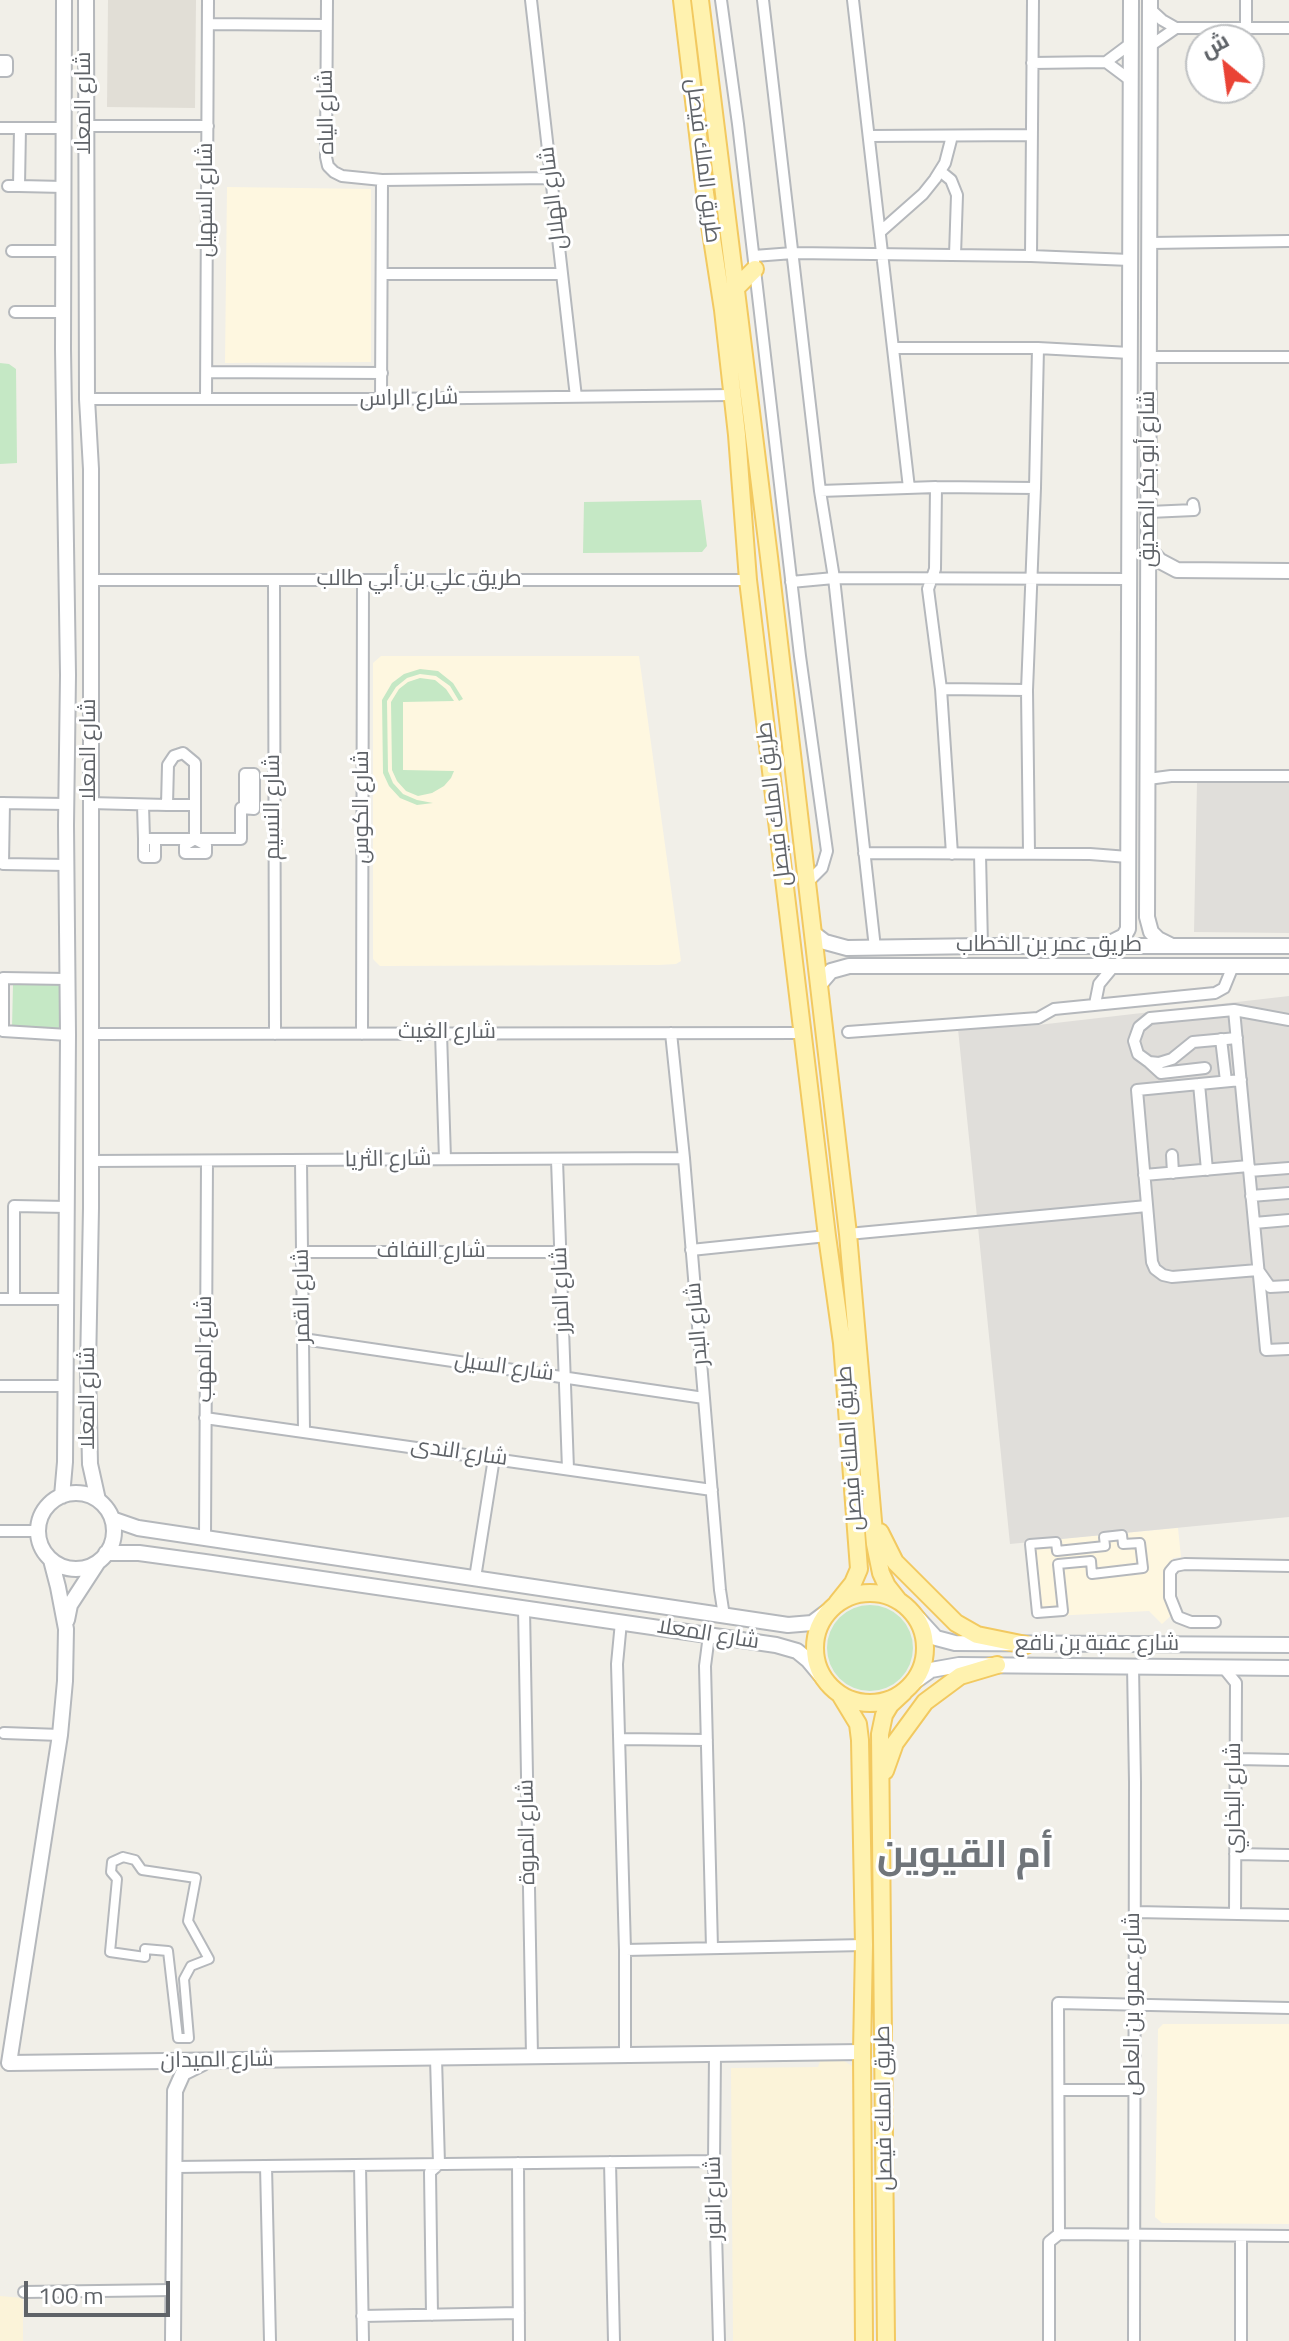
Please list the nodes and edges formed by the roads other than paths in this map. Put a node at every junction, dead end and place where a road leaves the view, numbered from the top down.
1 (64, 0) edge
2 (86, 0) edge
3 (208, 0) edge
4 (327, 0) edge
5 (531, 0) edge
6 (682, 0) edge
7 (700, 0) edge
8 (721, 0) edge
9 (763, 0) edge
10 (853, 0) edge
11 (1033, 0) edge
12 (1131, 0) edge
13 (1246, 0) edge
14 (1150, 4) edge
15 (208, 24) junction
16 (1246, 24) edge
17 (326, 25) junction
18 (1176, 28) junction
19 (1185, 28) edge
20 (1265, 28) edge
21 (1289, 28) edge
22 (1130, 44) junction
23 (1150, 46) junction
24 (0, 61) edge
25 (1106, 62) junction
26 (1032, 63) junction
27 (0, 71) edge
28 (1130, 80) junction
29 (85, 126) junction
30 (208, 126) junction
31 (0, 128) edge
32 (20, 128) junction
33 (64, 128) junction
34 (1032, 135) junction
35 (869, 136) junction
36 (952, 136) junction
37 (940, 171) junction
38 (551, 178) junction
39 (64, 180) junction
40 (382, 180) junction
41 (880, 232) junction
42 (1289, 241) edge
43 (1150, 243) junction
44 (12, 251) dead end
45 (64, 251) junction
46 (793, 253) junction
47 (883, 255) junction
48 (955, 255) junction
49 (1031, 256) junction
50 (1130, 260) junction
51 (755, 262) junction
52 (382, 274) junction
53 (562, 274) junction
54 (736, 288) junction
55 (15, 312) dead end
56 (63, 312) junction
57 (86, 317) junction
58 (894, 348) junction
59 (1038, 348) junction
60 (1130, 353) junction
61 (1150, 357) junction
62 (1289, 357) edge
63 (207, 372) junction
64 (382, 373) junction
65 (732, 395) junction
66 (576, 397) junction
67 (87, 399) junction
68 (206, 399) junction
69 (381, 399) junction
70 (1129, 430) junction
71 (936, 487) junction
72 (909, 488) junction
73 (1035, 488) junction
74 (820, 491) junction
75 (1149, 512) junction
76 (1148, 548) junction
77 (769, 557) junction
78 (1177, 570) junction
79 (1289, 571) edge
80 (834, 578) junction
81 (66, 579) junction
82 (930, 579) junction
83 (1128, 579) junction
84 (91, 580) junction
85 (274, 580) junction
86 (363, 580) junction
87 (748, 580) junction
88 (1032, 580) junction
89 (791, 582) junction
90 (1148, 599) junction
91 (1129, 651) junction
92 (941, 689) junction
93 (1027, 690) junction
94 (90, 696) junction
95 (1148, 731) junction
96 (1289, 776) edge
97 (1148, 779) junction
98 (2, 803) edge
99 (90, 803) junction
100 (66, 804) junction
101 (143, 805) junction
102 (167, 805) junction
103 (195, 805) junction
104 (245, 808) dead end
105 (195, 839) junction
106 (864, 853) junction
107 (1029, 853) junction
108 (952, 854) junction
109 (980, 854) junction
110 (1128, 857) junction
111 (67, 865) junction
112 (807, 883) junction
113 (813, 933) junction
114 (1106, 945) junction
115 (952, 946) junction
116 (982, 946) junction
117 (1172, 946) junction
118 (1289, 946) edge
119 (875, 948) junction
120 (952, 966) junction
121 (1233, 966) junction
122 (1289, 966) edge
123 (1083, 967) junction
124 (1113, 967) junction
125 (67, 979) junction
126 (819, 985) junction
127 (1096, 991) junction
128 (1095, 1004) junction
129 (1234, 1010) junction
130 (1289, 1020) edge
131 (848, 1032) dead end
132 (441, 1033) junction
133 (671, 1033) junction
134 (803, 1033) junction
135 (91, 1034) junction
136 (275, 1034) junction
137 (362, 1034) junction
138 (68, 1035) junction
139 (1237, 1038) junction
140 (1221, 1039) junction
141 (1149, 1062) junction
142 (1205, 1068) dead end
143 (1241, 1080) junction
144 (1226, 1081) junction
145 (1199, 1084) junction
146 (1172, 1155) dead end
147 (684, 1158) junction
148 (445, 1159) junction
149 (557, 1160) junction
150 (91, 1161) junction
151 (207, 1161) junction
152 (301, 1161) junction
153 (1289, 1168) edge
154 (1249, 1169) junction
155 (1207, 1170) junction
156 (1173, 1173) junction
157 (1144, 1175) junction
158 (1289, 1193) edge
159 (1251, 1196) junction
160 (1147, 1206) junction
161 (67, 1207) junction
162 (1289, 1220) edge
163 (1254, 1223) junction
164 (848, 1234) junction
165 (827, 1236) junction
166 (691, 1250) junction
167 (302, 1252) junction
168 (560, 1252) junction
169 (1258, 1270) junction
170 (1289, 1286) edge
171 (0, 1299) edge
172 (14, 1299) junction
173 (67, 1299) junction
174 (303, 1339) junction
175 (1289, 1349) edge
176 (565, 1377) junction
177 (0, 1386) edge
178 (66, 1386) junction
179 (704, 1398) junction
180 (205, 1418) junction
181 (304, 1431) junction
182 (494, 1458) junction
183 (568, 1469) junction
184 (712, 1490) junction
185 (62, 1496) junction
186 (98, 1500) junction
187 (874, 1514) junction
188 (112, 1519) junction
189 (0, 1531) edge
190 (38, 1531) junction
191 (205, 1537) junction
192 (102, 1558) junction
193 (51, 1560) junction
194 (1289, 1566) edge
195 (475, 1578) junction
196 (898, 1600) junction
197 (833, 1607) junction
198 (524, 1608) junction
199 (1037, 1613) joint
200 (915, 1615) junction
201 (724, 1616) junction
202 (621, 1622) junction
203 (1215, 1622) dead end
204 (66, 1629) junction
205 (709, 1635) junction
206 (1026, 1645) junction
207 (1129, 1645) junction
208 (1289, 1645) edge
209 (997, 1665) junction
210 (1131, 1666) junction
211 (1223, 1667) junction
212 (1256, 1668) junction
213 (1289, 1668) edge
214 (823, 1678) junction
215 (1236, 1683) junction
216 (909, 1687) junction
217 (841, 1696) junction
218 (4, 1733) dead end
219 (60, 1735) junction
220 (620, 1739) junction
221 (707, 1740) junction
222 (1236, 1759) junction
223 (1289, 1760) edge
224 (882, 1788) junction
225 (1235, 1854) junction
226 (1289, 1855) edge
227 (1135, 1912) junction
228 (1235, 1914) junction
229 (1289, 1915) edge
230 (864, 1945) junction
231 (712, 1948) junction
232 (625, 1950) junction
233 (110, 1952) joint
234 (1134, 2006) junction
235 (1289, 2008) edge
236 (862, 2052) junction
237 (715, 2054) junction
238 (625, 2055) junction
239 (532, 2056) junction
240 (436, 2058) junction
241 (208, 2060) junction
242 (153, 2062) junction
243 (1059, 2090) junction
244 (1134, 2090) junction
245 (175, 2091) junction
246 (714, 2161) junction
247 (610, 2162) junction
248 (518, 2163) junction
249 (439, 2164) junction
250 (360, 2165) junction
251 (266, 2166) junction
252 (175, 2167) junction
253 (1134, 2233) junction
254 (1059, 2234) junction
255 (1241, 2236) junction
256 (1289, 2236) edge
257 (173, 2290) junction
258 (24, 2292) dead end
259 (519, 2313) junction
260 (432, 2315) junction
261 (362, 2316) junction
262 (173, 2341) edge
263 (270, 2341) edge
264 (363, 2341) edge
265 (519, 2341) edge
266 (614, 2341) edge
267 (719, 2341) edge
268 (864, 2341) edge
269 (886, 2341) edge
270 (1049, 2341) edge
271 (1134, 2341) edge
272 (1241, 2341) edge

1 - 33 street, شارع المعلا
2 - 29 street, شارع المعلا
3 - 15 street, شارع السهيل
4 - 17 street, شارع الياه
5 - 38 street, شارع الهلال
6 - 65 main road, طريق الملك فيصل
7 - 54 main road, طريق الملك فيصل
8 - 51 street
9 - 46 street
10 - 35 street
11 - 26 street
12 - 22 street, شارع أبو بكر الصديق
13 - 16 street
14 - 18 street
14 - 23 street, شارع أبو بكر الصديق
15 - 17 street
15 - 30 street, شارع السهيل
17 - 40 street, شارع الياه
18 - 19 street
18 - 23 street
20 - 21 street
22 - 25 street
22 - 28 street, شارع أبو بكر الصديق
23 - 43 street, شارع أبو بكر الصديق
24 - 27 street
25 - 26 street
25 - 28 street
26 - 34 street
28 - 50 street, شارع أبو بكر الصديق
29 - 30 street
29 - 57 street, شارع المعلا
30 - 63 street, شارع السهيل
31 - 32 street
32 - 33 street
32 - 39 street
33 - 39 street, شارع المعلا
34 - 36 street
34 - 49 street
35 - 36 street
35 - 41 street
36 - 37 street
37 - 41 street
37 - 48 street
38 - 40 street, شارع الياه
38 - 53 street, شارع الهلال
39 - 45 street, شارع المعلا
39 - 57 street
40 - 52 street
41 - 47 street
42 - 43 street
43 - 61 street, شارع أبو بكر الصديق
44 - 45 street
45 - 56 street, شارع المعلا
46 - 47 street
46 - 51 street
46 - 74 street
47 - 48 street
47 - 58 street
48 - 49 street
49 - 50 street
50 - 60 street, شارع أبو بكر الصديق
51 - 54 main road
51 - 89 street
52 - 53 street
52 - 64 street
53 - 66 street, شارع الهلال
54 - 77 main road, طريق الملك فيصل
55 - 56 street
56 - 81 street, شارع المعلا
57 - 67 street, شارع المعلا
58 - 59 street
58 - 72 street
59 - 60 street
59 - 73 street
60 - 70 street, شارع أبو بكر الصديق
61 - 62 street
61 - 75 street, شارع أبو بكر الصديق
63 - 64 street
63 - 68 street, شارع السهيل
64 - 69 street
65 - 66 street, شارع الراس
65 - 77 main road
65 - 87 main road, طريق الملك فيصل
66 - 69 street, شارع الراس
67 - 68 street, شارع الراس
67 - 84 street, شارع المعلا
68 - 69 street, شارع الراس
70 - 75 street
70 - 83 street, شارع أبو بكر الصديق
71 - 72 street
71 - 73 street
71 - 82 street
72 - 74 street
73 - 88 street
74 - 80 street
75 - 76 street, شارع أبو بكر الصديق
76 - 78 street
76 - 90 street, شارع أبو بكر الصديق
77 - 112 main road, طريق الملك فيصل
78 - 79 street
78 - 90 street
80 - 82 street
80 - 89 street
80 - 106 street
81 - 94 street
81 - 100 street, شارع المعلا
82 - 88 street
82 - 92 street
83 - 88 street
83 - 91 street, شارع أبو بكر الصديق
84 - 85 street, طريق علي بن أبي طالب
84 - 94 street, شارع المعلا
85 - 86 street, طريق علي بن أبي طالب
85 - 136 street, شارع النسيم
86 - 87 street, طريق علي بن أبي طالب
86 - 137 street, شارع الكوس
87 - 134 main road, طريق الملك فيصل
88 - 93 street
89 - 112 street
90 - 95 street, شارع أبو بكر الصديق
91 - 95 street
91 - 110 street, شارع أبو بكر الصديق
92 - 93 street
92 - 108 street
93 - 107 street
94 - 99 street, شارع المعلا
95 - 97 street, شارع أبو بكر الصديق
96 - 97 street
97 - 117 street, شارع أبو بكر الصديق
98 - 100 street
98 - 111 street
99 - 100 street
99 - 101 street
99 - 135 street, شارع المعلا
100 - 111 street, شارع المعلا
101 - 102 street
101 - 105 street
102 - 103 street
102 - 103 street
103 - 105 street
104 - 105 street
106 - 108 street
106 - 119 street
107 - 109 street
107 - 110 street
108 - 109 street
109 - 116 street
110 - 114 street, شارع أبو بكر الصديق
111 - 125 street, شارع المعلا
112 - 113 main road, طريق الملك فيصل
113 - 119 street, طريق عمر بن الخطاب
113 - 126 main road, طريق الملك فيصل
114 - 116 street, طريق عمر بن الخطاب
114 - 117 street, طريق عمر بن الخطاب
115 - 116 street, طريق عمر بن الخطاب
115 - 119 street, طريق عمر بن الخطاب
115 - 120 street
117 - 118 street, طريق عمر بن الخطاب
120 - 123 street, طريق عمر بن الخطاب
120 - 126 street, طريق عمر بن الخطاب
121 - 122 street, طريق عمر بن الخطاب
121 - 124 street, طريق عمر بن الخطاب
121 - 128 street
123 - 124 street, طريق عمر بن الخطاب
123 - 127 street
124 - 127 street
125 - 138 street, شارع المعلا
125 - 138 street
126 - 164 main road, طريق الملك فيصل
127 - 128 street
128 - 131 street
129 - 130 street
129 - 139 street
129 - 141 street
132 - 133 street, شارع الغيث
132 - 137 street, شارع الغيث
132 - 148 street
133 - 134 street, شارع الغيث
133 - 147 street, شارع البدر
134 - 165 main road, طريق الملك فيصل
135 - 136 street, شارع الغيث
135 - 150 street, شارع المعلا
136 - 137 street, شارع الغيث
138 - 161 street, شارع المعلا
139 - 140 street
139 - 143 street
140 - 141 street
140 - 144 street
141 - 142 street
143 - 144 street
143 - 154 street
144 - 145 street
145 - 155 street
145 - 157 street
146 - 156 street
147 - 149 street, شارع الثريا
147 - 166 street, شارع البدر
148 - 149 street, شارع الثريا
148 - 152 street, شارع الثريا
149 - 168 street, شارع المزر
150 - 151 street, شارع الثريا
150 - 186 street, شارع المعلا
151 - 152 street, شارع الثريا
151 - 180 street, شارع المهب
152 - 167 street, شارع القمر
153 - 154 street
154 - 155 street
154 - 159 street
155 - 156 street
156 - 157 street
157 - 160 street
158 - 159 street
159 - 163 street
160 - 164 street
160 - 169 street
161 - 172 street
161 - 173 street, شارع المعلا
162 - 163 street
163 - 169 street
164 - 187 main road, طريق الملك فيصل
165 - 166 street
165 - 197 main road, طريق الملك فيصل
166 - 179 street, شارع البدر
167 - 168 street, شارع النفاف
167 - 174 street, شارع القمر
168 - 176 street, شارع المزر
169 - 170 street
169 - 175 street
171 - 172 street
172 - 173 street
173 - 178 street, شارع المعلا
174 - 176 street, شارع السيل
174 - 181 street, شارع القمر
176 - 179 street, شارع السيل
176 - 183 street, شارع المزر
177 - 178 street
178 - 185 street, شارع المعلا
179 - 184 street, شارع البدر
180 - 181 street, شارع الندى
180 - 191 street, شارع المهب
181 - 182 street, شارع الندى
182 - 183 street, شارع الندى
182 - 195 street
183 - 184 street, شارع الندى
184 - 201 street, شارع البدر
185 - 186 street
185 - 190 street
186 - 188 street
187 - 196 main road, طريق الملك فيصل
187 - 206 main road
188 - 191 street, شارع المعلا
188 - 192 street
189 - 190 street
190 - 193 street
191 - 195 street, شارع المعلا
192 - 193 street
192 - 198 street, شارع المعلا
192 - 204 street, شارع الميدان
193 - 204 street, شارع الميدان
194 - 203 street
195 - 201 street, شارع المعلا
196 - 197 main road
196 - 200 main road
197 - 201 street, شارع المعلا
197 - 214 main road
198 - 202 street, شارع المعلا
198 - 239 street, شارع المروة
199 - 199 street
200 - 206 street, شارع عقبة بن نافع
200 - 216 main road
202 - 205 street, شارع المعلا
202 - 220 street
204 - 219 street, شارع الميدان
205 - 214 street, شارع المعلا
205 - 221 street
206 - 207 street, شارع عقبة بن نافع
207 - 208 street, شارع عقبة بن نافع
207 - 210 street
209 - 210 street, شارع عقبة بن نافع
209 - 216 street, شارع عقبة بن نافع
209 - 224 main road
210 - 211 street, شارع عقبة بن نافع
210 - 227 street, شارع عمرو بن العاص
211 - 212 street, شارع عقبة بن نافع
211 - 215 street
212 - 213 street, شارع عقبة بن نافع
212 - 215 street
214 - 217 main road
215 - 222 street, شارع البخاري
216 - 217 main road
216 - 224 main road, طريق الملك فيصل
217 - 230 main road, طريق الملك فيصل
218 - 219 street
219 - 242 street, شارع الميدان
220 - 221 street
220 - 232 street
221 - 231 street
222 - 223 street
222 - 225 street, شارع البخاري
224 - 269 main road, طريق الملك فيصل
225 - 226 street
225 - 228 street, شارع البخاري
227 - 228 street
227 - 234 street, شارع عمرو بن العاص
228 - 229 street
230 - 231 street
230 - 236 main road, طريق الملك فيصل
231 - 232 street
232 - 238 street
233 - 233 street
234 - 235 street
234 - 243 street
234 - 244 street, شارع عمرو بن العاص
236 - 237 street, شارع الميدان
236 - 268 main road, طريق الملك فيصل
237 - 238 street, شارع الميدان
237 - 246 street, شارع النور
238 - 239 street, شارع الميدان
239 - 240 street, شارع الميدان
240 - 241 street, شارع الميدان
240 - 249 street
241 - 242 street, شارع الميدان
241 - 245 street
242 - 245 street
243 - 244 street
243 - 254 street
244 - 253 street, شارع عمرو بن العاص
245 - 252 street
246 - 247 street
246 - 267 street, شارع النور
247 - 248 street
247 - 266 street
248 - 249 street
248 - 259 street
249 - 250 street
249 - 260 street
250 - 251 street
250 - 261 street
251 - 252 street
251 - 263 street
252 - 257 street
253 - 254 street
253 - 255 street
253 - 271 street, شارع عمرو بن العاص
254 - 270 street
255 - 256 street
255 - 272 street
257 - 258 street
257 - 262 street
259 - 260 street
259 - 265 street
260 - 261 street
261 - 264 street

